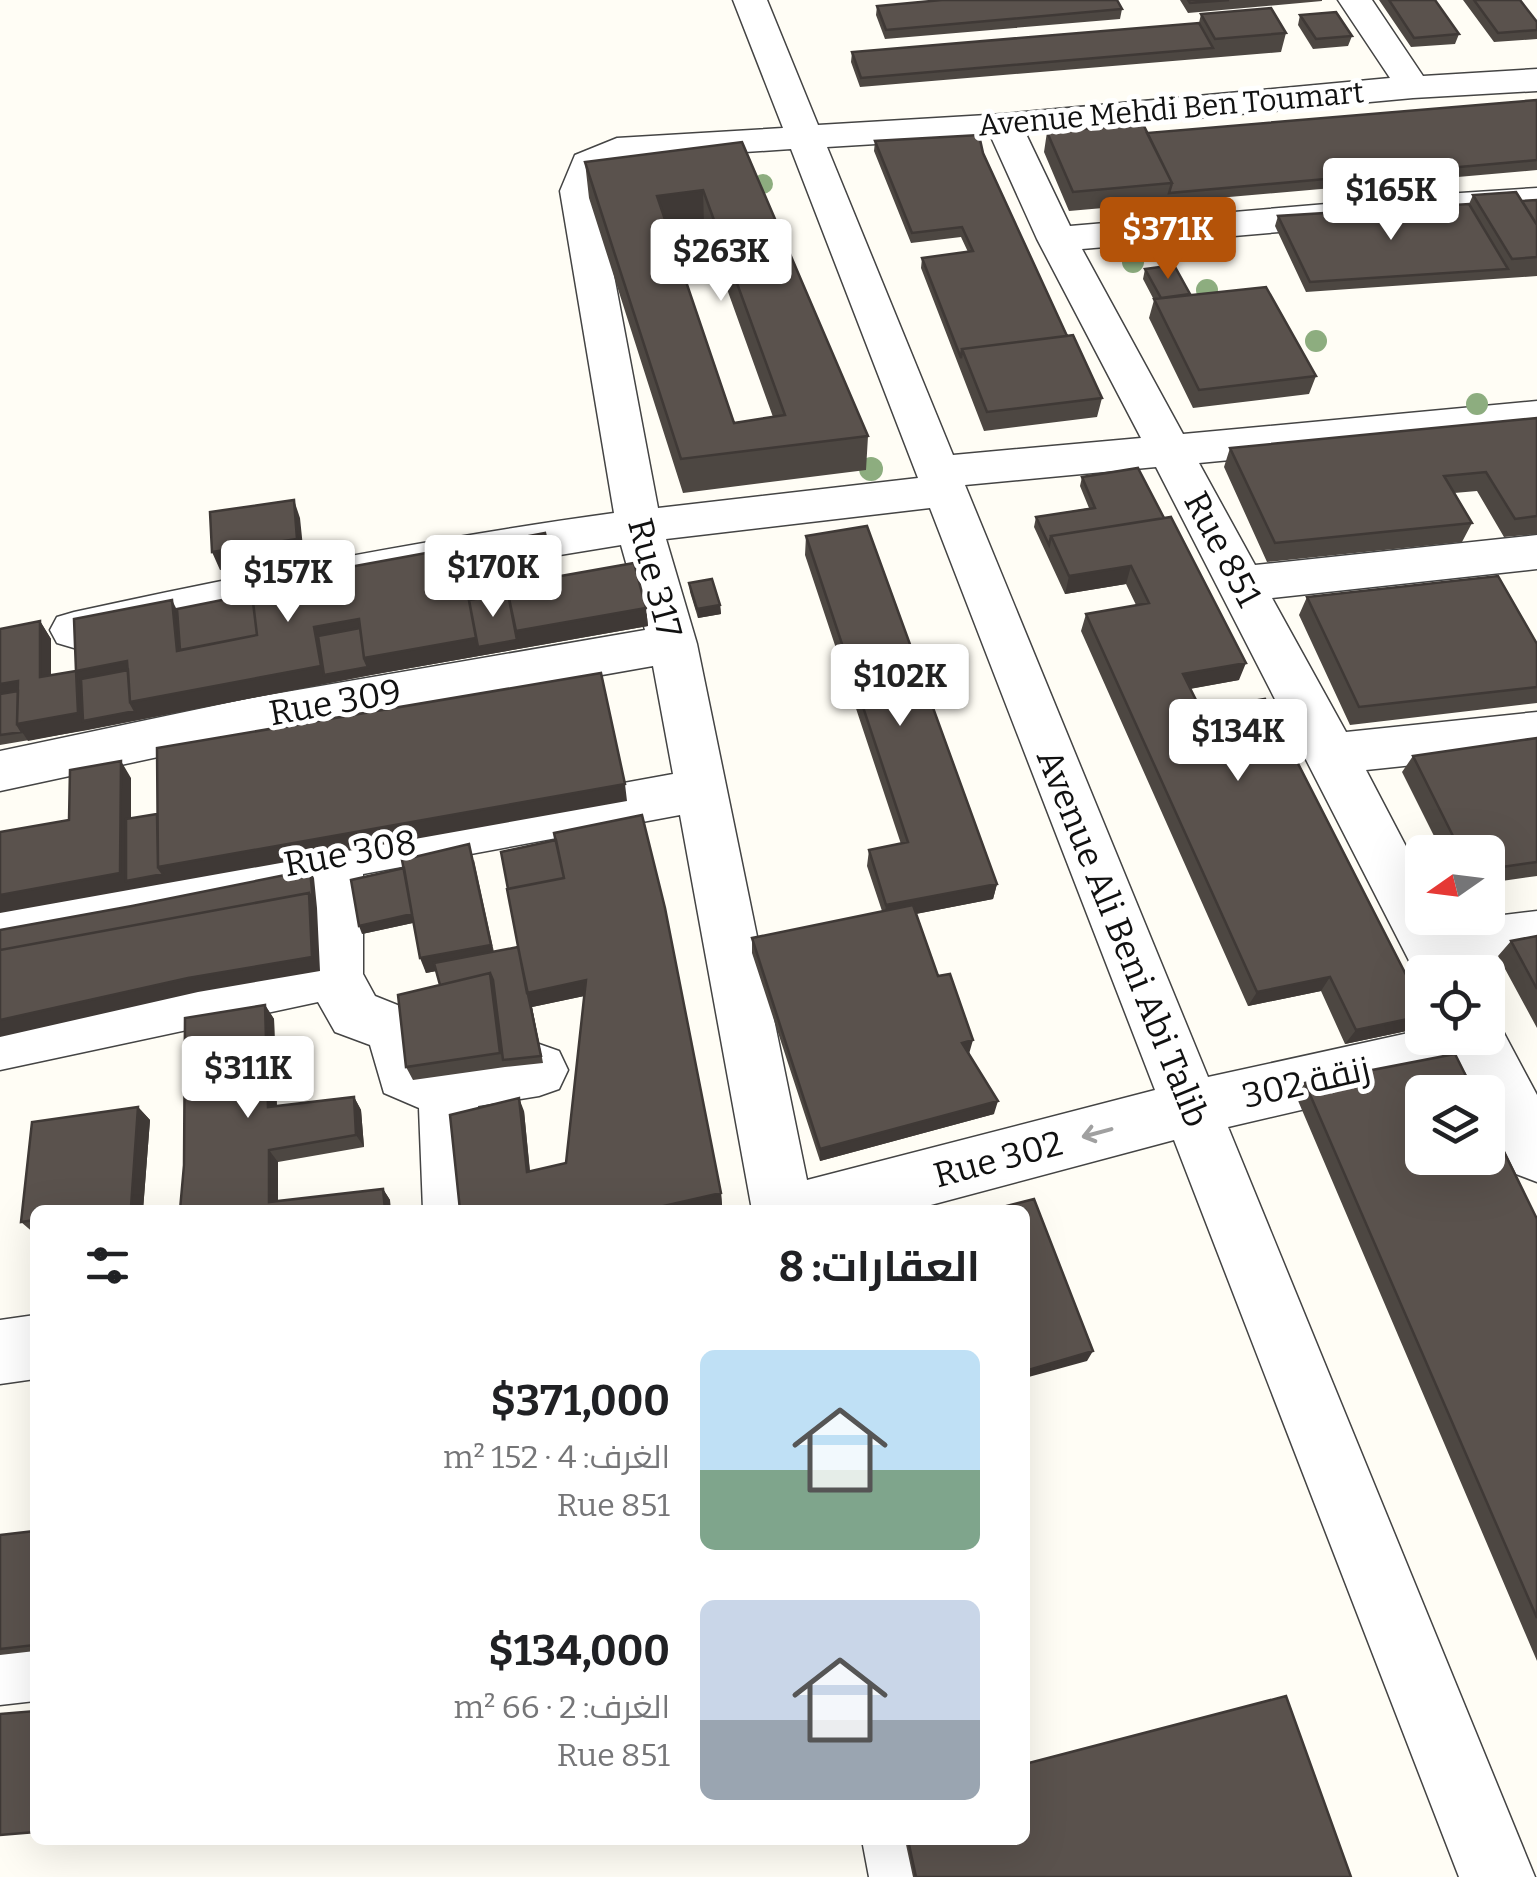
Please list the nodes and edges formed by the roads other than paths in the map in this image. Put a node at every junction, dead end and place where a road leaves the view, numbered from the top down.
1 (1355, 0) edge
2 (763, 1) edge
3 (1537, 80) edge
4 (1413, 87) junction
5 (1004, 126) junction
6 (805, 139) junction
7 (1537, 198) edge
8 (1057, 239) junction
9 (1537, 416) edge
10 (1170, 448) junction
11 (941, 481) junction
12 (640, 526) junction
13 (1537, 552) edge
14 (1241, 584) junction
15 (74, 630) edge
16 (672, 644) junction
17 (1537, 732) edge
18 (1332, 754) junction
19 (0, 770) edge
20 (700, 790) junction
21 (336, 855) junction
22 (0, 919) edge
23 (1537, 934) edge
24 (1435, 955) edge
25 (1457, 955) edge
26 (335, 974) junction
27 (0, 1044) edge
28 (1415, 1055) edge
29 (1487, 1055) edge
30 (539, 1070) edge
31 (447, 1084) junction
32 (1191, 1108) junction
33 (1537, 1154) edge
34 (454, 1205) edge
35 (781, 1205) edge
36 (823, 1205) edge
37 (30, 1348) edge
38 (0, 1352) edge
39 (30, 1665) edge
40 (0, 1668) edge
41 (901, 1845) edge
42 (907, 1877) edge
43 (1496, 1877) edge

1 - 4 street
2 - 6 street, Avenue Ali Beni Abi Talib
3 - 4 street, Avenue Mehdi Ben Toumart
4 - 5 street, Avenue Mehdi Ben Toumart
5 - 6 street, Avenue Mehdi Ben Toumart
5 - 8 street, Rue 851
6 - 11 street, Avenue Ali Beni Abi Talib
6 - 12 street, Rue 317
7 - 8 street
8 - 10 street, Rue 851
9 - 10 street
10 - 11 street
10 - 14 street, Rue 851
11 - 12 street
11 - 32 street, Avenue Ali Beni Abi Talib
12 - 15 street
12 - 16 street, Rue 317
13 - 14 street
14 - 18 street, Rue 851
16 - 19 street, Rue 309
16 - 20 street, Rue 317
17 - 18 street
18 - 24 street, Rue 851
20 - 21 street, Rue 308
20 - 35 street, Rue 317
21 - 22 street, Rue 308
21 - 26 street
23 - 25 street
26 - 27 street
26 - 31 street
28 - 32 street, زنقة 302
29 - 33 street
30 - 31 street
31 - 34 street
32 -> 36 street, Rue 302
32 - 43 street, Avenue Ali Beni Abi Talib
37 - 38 street
39 - 40 street
41 - 42 street

